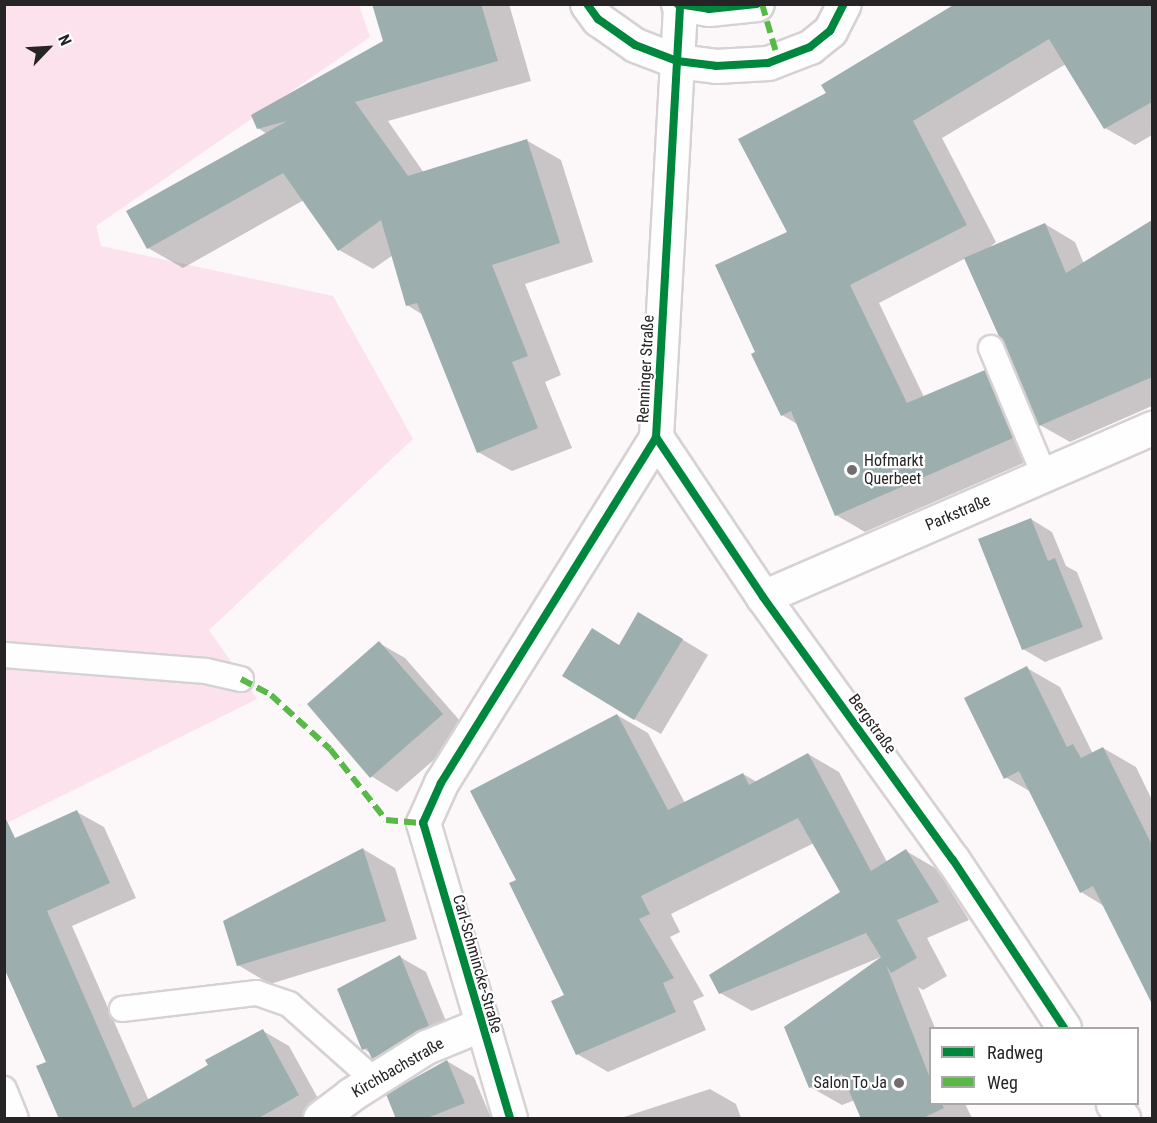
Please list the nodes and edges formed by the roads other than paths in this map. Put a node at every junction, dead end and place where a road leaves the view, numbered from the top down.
1 (586, 4) edge
2 (757, 4) edge
3 (844, 4) edge
4 (679, 5) edge
5 (676, 60) junction
6 (991, 348) dead end
7 (1152, 428) edge
8 (656, 437) junction
9 (1044, 475) junction
10 (763, 597) junction
11 (4, 655) edge
12 (241, 679) dead end
13 (441, 783) joint
14 (122, 1009) dead end
15 (480, 1025) junction
16 (1063, 1027) edge
17 (374, 1080) junction
18 (4, 1089) edge
19 (1114, 1105) edge
20 (16, 1119) edge
21 (320, 1119) edge
22 (510, 1119) edge
23 (1123, 1119) edge

1 - 5 street
2 - 4 street
3 - 5 street
4 - 5 street, Renninger Straße
5 - 8 street, Renninger Straße
6 - 9 lane
7 - 9 street, Parkstraße
8 - 10 street, Bergstraße
8 - 13 street, Renninger Straße
9 - 10 street, Parkstraße
10 - 16 street, Bergstraße
11 - 12 lane
13 - 15 street, Carl-Schmincke-Straße
14 - 17 lane
15 - 17 street, Kirchbachstraße
15 - 22 street, Carl-Schmincke-Straße
17 - 21 street, Kirchbachstraße
18 - 20 lane
19 - 23 street

